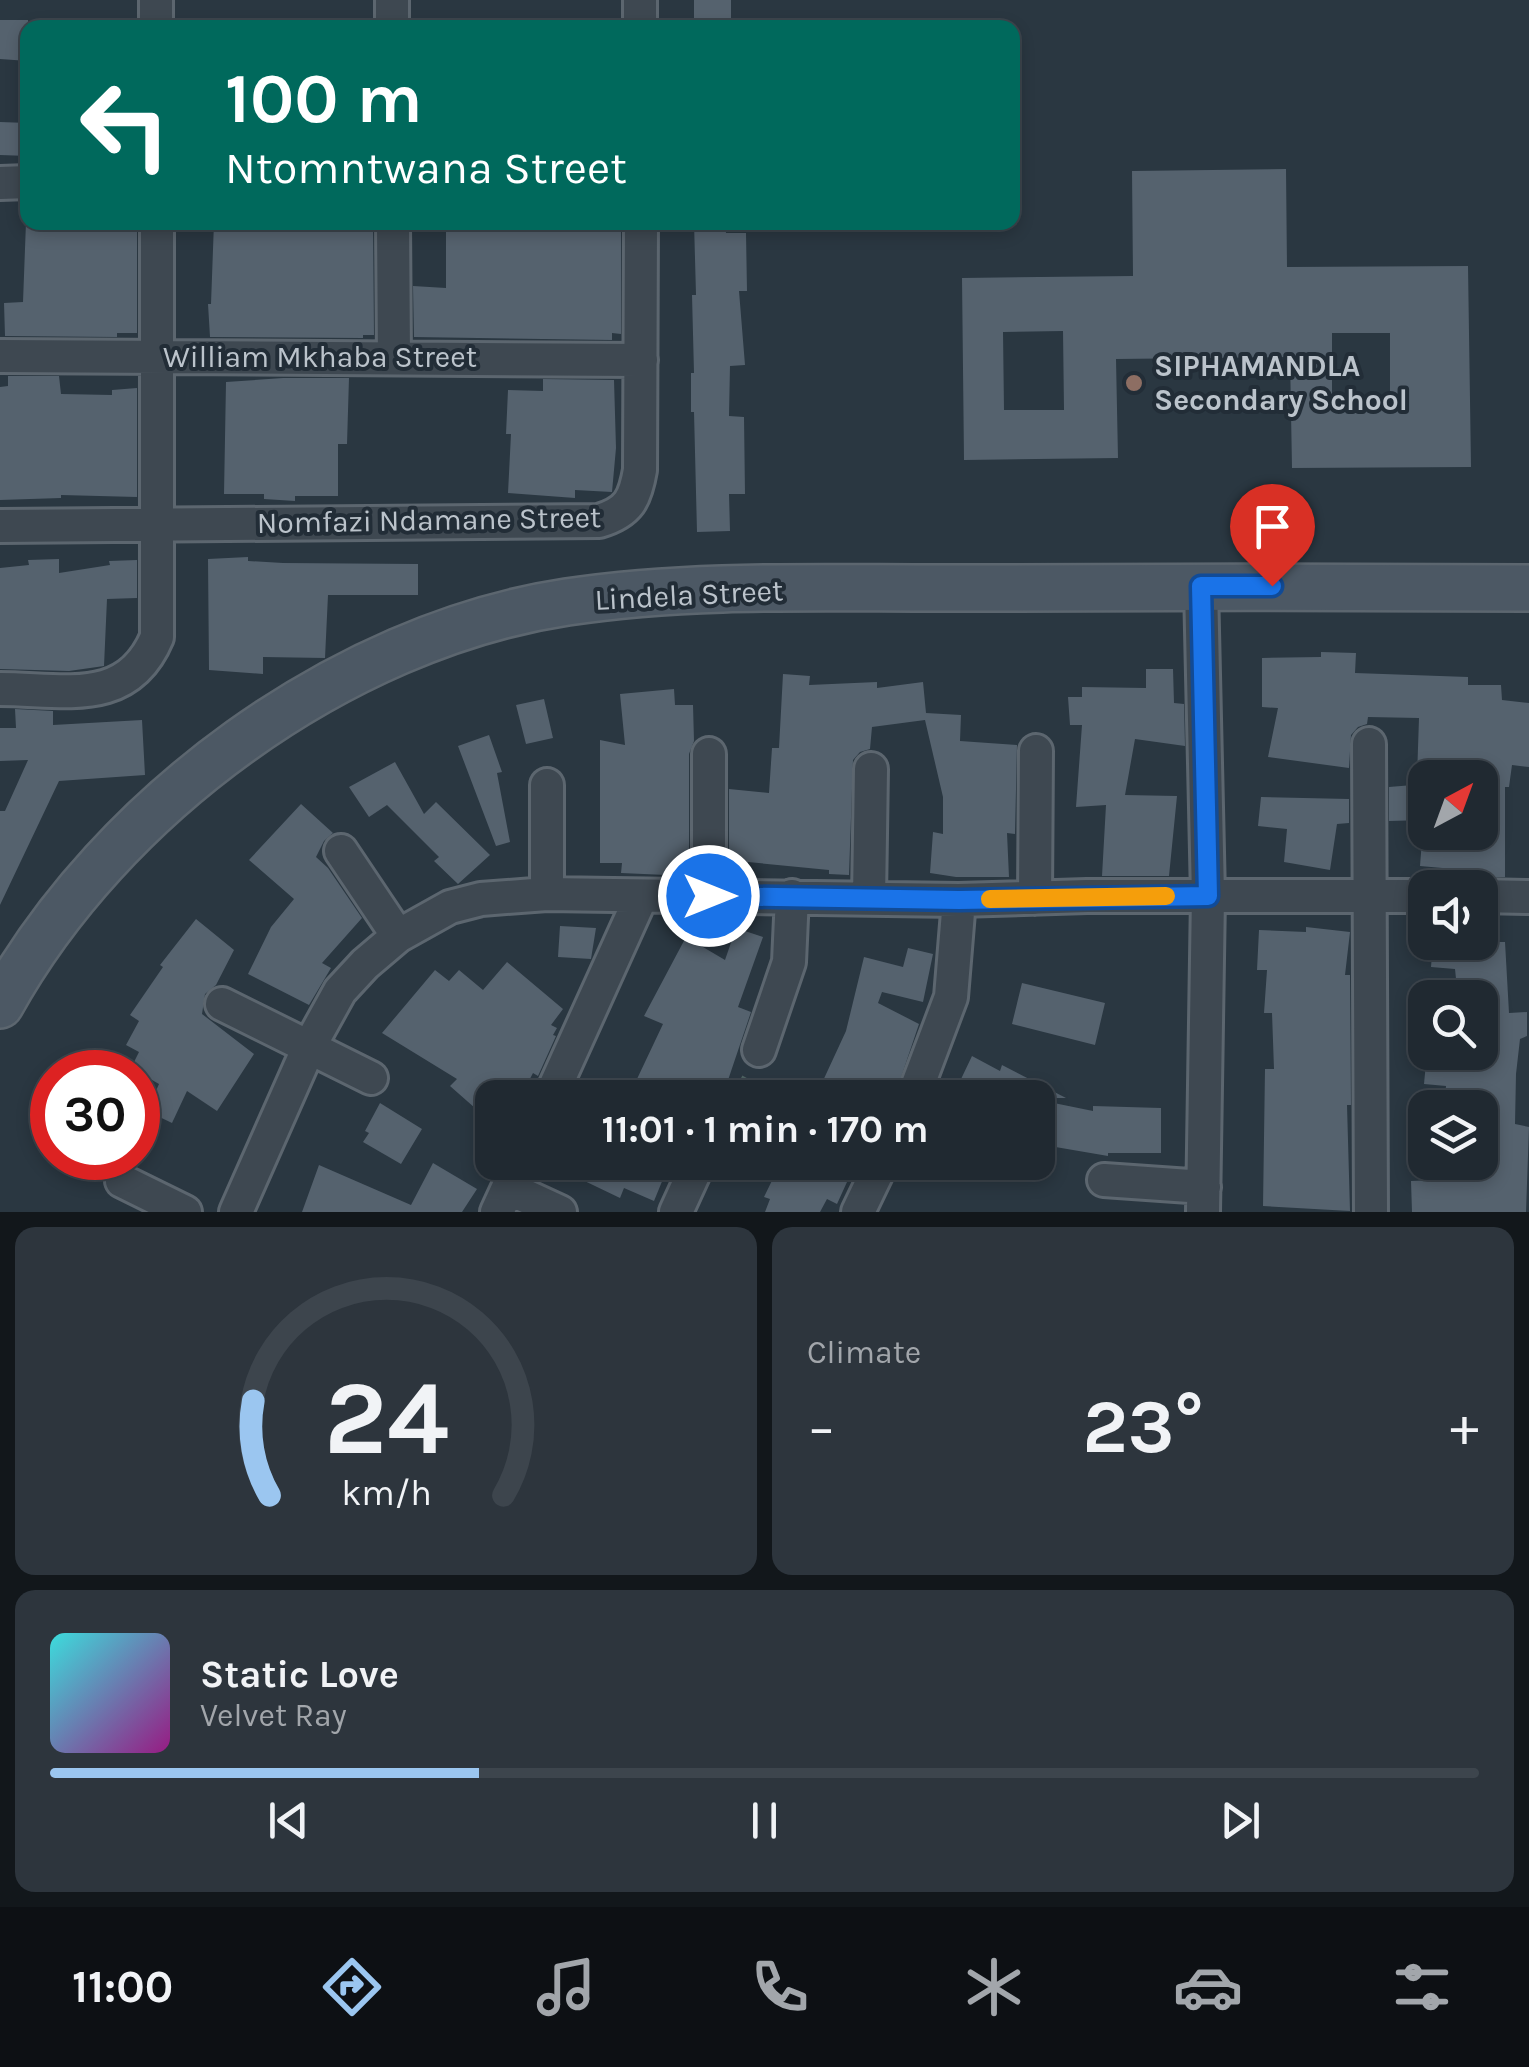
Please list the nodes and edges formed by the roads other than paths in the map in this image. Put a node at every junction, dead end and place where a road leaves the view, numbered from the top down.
1 (157, 230) edge
2 (394, 230) edge
3 (641, 230) edge
4 (0, 356) edge
5 (156, 356) junction
6 (394, 358) junction
7 (640, 360) junction
8 (156, 524) junction
9 (0, 526) edge
10 (1201, 586) junction
11 (1529, 588) edge
12 (0, 689) edge
13 (1369, 744) dead end
14 (1036, 751) dead end
15 (709, 754) dead end
16 (871, 769) dead end
17 (546, 785) dead end
18 (341, 851) dead end
19 (547, 894) junction
20 (709, 896) junction
21 (792, 896) junction
22 (1208, 896) junction
23 (1371, 896) junction
24 (1408, 896) edge
25 (1498, 896) edge
26 (641, 897) junction
27 (1529, 897) edge
28 (869, 898) junction
29 (1035, 898) junction
30 (959, 900) junction
31 (398, 936) junction
32 (222, 1004) dead end
33 (0, 1005) edge
34 (309, 1047) junction
35 (759, 1050) dead end
36 (372, 1078) dead end
37 (558, 1080) edge
38 (920, 1080) edge
39 (691, 1180) edge
40 (873, 1180) edge
41 (1104, 1180) dead end
42 (122, 1181) dead end
43 (509, 1188) edge
44 (1204, 1200) edge
45 (185, 1212) edge
46 (236, 1212) edge
47 (560, 1212) edge
48 (676, 1212) edge
49 (858, 1212) edge
50 (1370, 1212) edge

1 - 5 street
2 - 6 street
3 - 7 street, Nomfazi Ndamane Street
4 - 5 street, William Mkhaba Street
5 - 6 street, William Mkhaba Street
5 - 8 street
6 - 7 street, William Mkhaba Street
7 - 8 street, Nomfazi Ndamane Street
8 - 9 street, Nomfazi Ndamane Street
8 - 12 street
10 - 11 street, Lindela Street
10 - 22 street
10 - 33 street, Lindela Street
13 - 23 street
14 - 29 street
15 - 20 street
16 - 28 street
17 - 19 street
18 - 31 street
19 - 26 street
19 - 31 street
20 - 21 street
20 - 26 street
21 - 28 street
21 - 35 street
22 - 23 street
22 - 29 street
22 - 44 street
23 - 24 street
23 - 50 street
25 - 27 street
26 - 37 street
28 - 30 street
29 - 30 street
30 - 38 street
31 - 34 street
32 - 34 street
34 - 36 street
34 - 46 street
39 - 48 street
40 - 49 street
41 - 44 street
42 - 45 street
43 - 47 street

